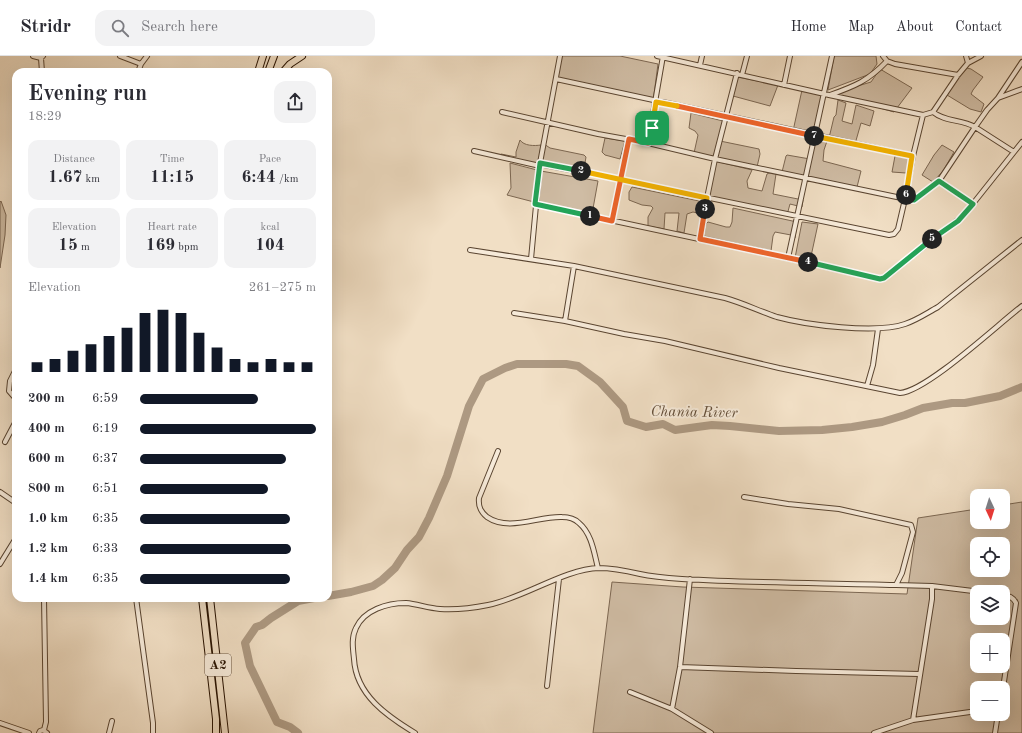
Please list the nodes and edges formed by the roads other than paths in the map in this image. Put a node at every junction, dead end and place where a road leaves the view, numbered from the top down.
1 (33, 56) edge
2 (120, 56) edge
3 (147, 56) edge
4 (262, 56) edge
5 (274, 56) edge
6 (302, 56) edge
7 (560, 56) edge
8 (657, 56) edge
9 (702, 56) edge
10 (747, 56) edge
11 (790, 56) edge
12 (832, 56) edge
13 (883, 56) edge
14 (966, 56) edge
15 (981, 56) edge
16 (42, 57) edge
17 (663, 57) edge
18 (887, 61) junction
19 (1022, 62) edge
20 (968, 63) junction
21 (141, 64) junction
22 (700, 65) junction
23 (42, 68) edge
24 (140, 68) edge
25 (259, 68) edge
26 (270, 68) edge
27 (286, 68) edge
28 (737, 73) junction
29 (742, 75) junction
30 (958, 75) junction
31 (556, 79) junction
32 (784, 85) junction
33 (1022, 88) edge
34 (824, 94) junction
35 (829, 95) junction
36 (998, 98) junction
37 (656, 102) junction
38 (502, 112) dead end
39 (933, 112) junction
40 (923, 115) junction
41 (727, 116) junction
42 (548, 122) junction
43 (975, 127) junction
44 (815, 136) junction
45 (629, 139) junction
46 (1022, 142) edge
47 (648, 143) junction
48 (474, 151) dead end
49 (1014, 152) junction
50 (912, 156) junction
51 (715, 159) junction
52 (540, 164) junction
53 (806, 177) junction
54 (619, 180) junction
55 (939, 181) junction
56 (707, 198) junction
57 (905, 199) junction
58 (535, 204) junction
59 (973, 204) junction
60 (798, 217) junction
61 (612, 221) junction
62 (700, 239) junction
63 (1022, 240) edge
64 (470, 250) dead end
65 (788, 258) junction
66 (530, 259) junction
67 (574, 266) junction
68 (1022, 306) edge
69 (514, 313) dead end
70 (565, 321) junction
71 (878, 329) junction
72 (12, 377) edge
73 (867, 386) junction
74 (12, 395) edge
75 (12, 429) edge
76 (5, 442) dead end
77 (498, 451) dead end
78 (0, 492) edge
79 (744, 497) dead end
80 (12, 500) edge
81 (12, 544) edge
82 (0, 564) edge
83 (598, 568) junction
84 (559, 579) junction
85 (690, 579) junction
86 (896, 585) junction
87 (932, 586) junction
88 (970, 591) edge
89 (1010, 596) edge
90 (44, 602) edge
91 (137, 602) edge
92 (202, 602) edge
93 (210, 602) edge
94 (680, 666) junction
95 (919, 674) junction
96 (1004, 681) edge
97 (547, 686) dead end
98 (630, 692) dead end
99 (672, 709) junction
100 (970, 712) edge
101 (912, 720) junction
102 (112, 721) dead end
103 (997, 721) edge
104 (0, 723) edge
105 (46, 732) edge
106 (29, 733) edge
107 (39, 733) edge
108 (109, 733) edge
109 (153, 733) edge
110 (216, 733) edge
111 (225, 733) edge
112 (415, 733) edge
113 (711, 733) edge
114 (874, 733) edge
115 (996, 733) edge

1 - 16 street
2 - 21 street
3 - 21 street
4 - 25 highway
5 - 26 highway
6 - 27 highway
7 - 31 street
8 - 17 street
9 - 22 street
10 - 29 street
11 - 32 street
12 - 34 street
13 - 18 street
14 - 20 street
15 - 20 street
16 - 23 street
17 - 22 street
17 - 37 street
18 - 30 street
18 - 35 street
19 - 36 street
20 - 30 street
21 - 24 street
22 - 28 street
28 - 29 street
28 - 41 street
29 - 32 street
30 - 39 street
31 - 37 street
31 - 42 street
32 - 34 street
33 - 36 street
34 - 35 street
34 - 44 street
35 - 40 street
36 - 43 street
37 - 41 street
37 - 47 street
38 - 42 street
39 - 40 street
39 - 43 street
40 - 50 street
41 - 44 street
41 - 51 street
42 - 45 street
42 - 52 street
43 - 49 street
43 - 55 street
44 - 50 street
44 - 53 street
45 - 47 street
45 - 54 street
46 - 49 street
47 - 51 street
48 - 52 street
49 - 59 street
50 - 57 street
51 - 53 street
51 - 56 street
52 - 54 street
52 - 58 street
53 - 57 street
53 - 60 street
54 - 56 street
54 - 61 street
55 - 57 street
55 - 59 street
56 - 60 street
56 - 62 street
57 - 60 street
58 - 61 street
58 - 66 street
59 - 65 street
60 - 65 street
61 - 62 street
62 - 65 street
63 - 71 street
64 - 66 street
66 - 67 street
67 - 70 street
67 - 71 street
68 - 73 street
69 - 70 street
70 - 73 street
71 - 73 street
72 - 74 street
75 - 76 street
77 - 83 street
78 - 80 street
79 - 86 street
81 - 82 street
83 - 84 street
83 - 85 street
84 - 97 street
84 - 112 street
85 - 86 street
85 - 94 street
86 - 87 street
87 - 88 street
87 - 95 street
89 - 96 street
90 - 105 street
91 - 109 street
92 - 110 highway, A2
93 - 111 highway, A2
94 - 95 street
94 - 99 street
95 - 101 street
98 - 99 street
99 - 113 street
100 - 101 street
101 - 114 street
102 - 108 street
103 - 115 street
104 - 106 street
105 - 107 street

